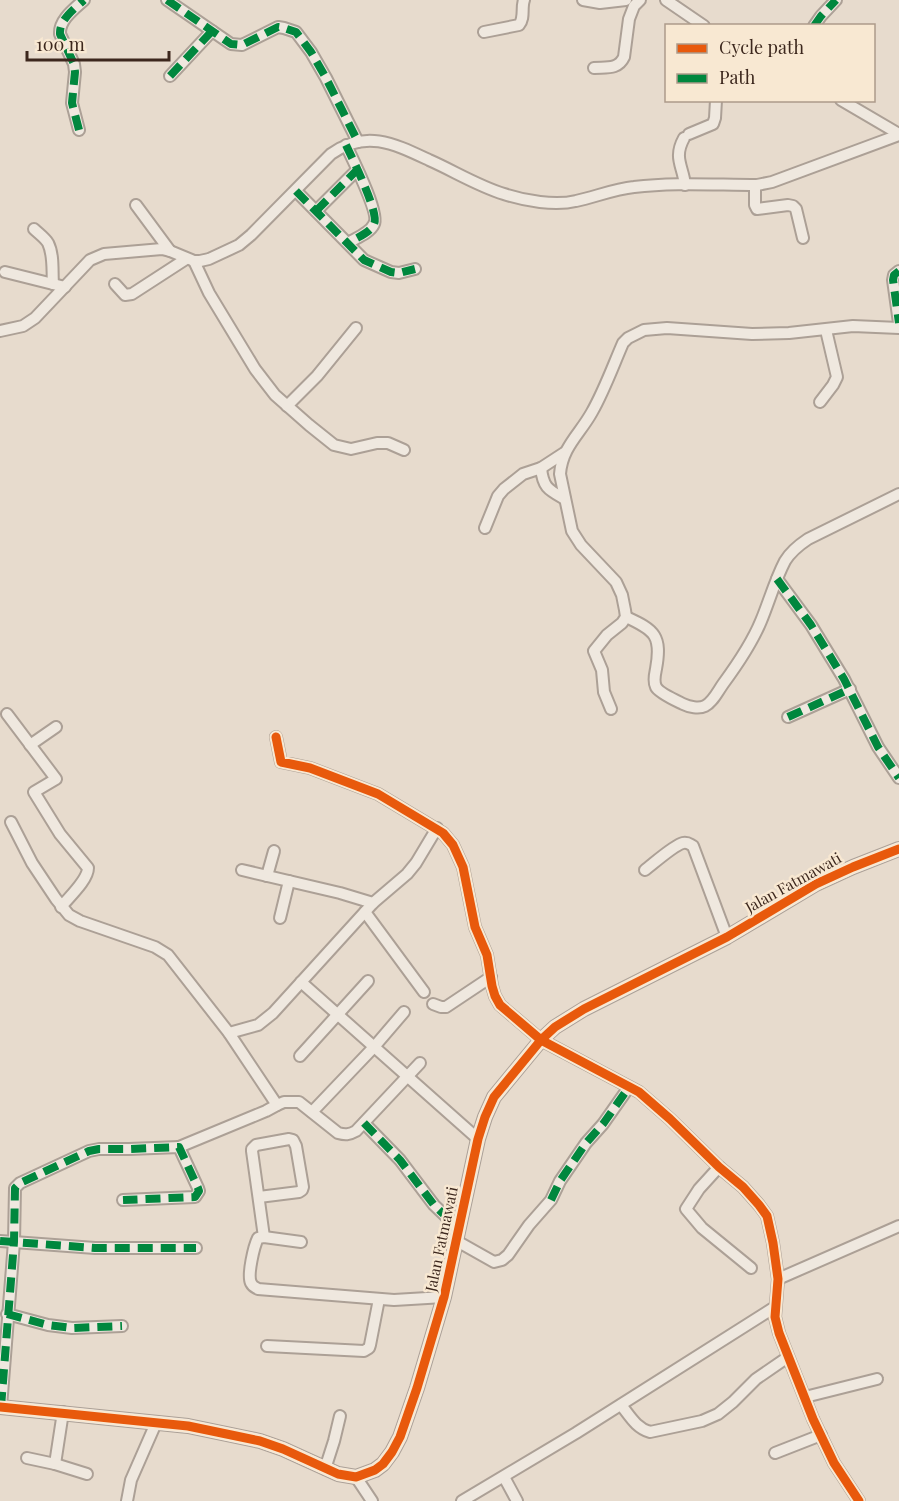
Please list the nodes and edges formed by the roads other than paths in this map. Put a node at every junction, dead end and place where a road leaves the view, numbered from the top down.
1 (84, 0) edge
2 (167, 0) edge
3 (524, 0) edge
4 (583, 0) edge
5 (626, 0) edge
6 (640, 0) edge
7 (836, 0) edge
8 (670, 1) edge
9 (701, 24) edge
10 (815, 24) edge
11 (212, 31) junction
12 (484, 32) dead end
13 (594, 68) dead end
14 (170, 76) dead end
15 (716, 102) edge
16 (844, 102) edge
17 (79, 130) dead end
18 (899, 134) edge
19 (358, 142) junction
20 (346, 145) junction
21 (357, 170) junction
22 (685, 185) junction
23 (755, 185) junction
24 (296, 191) junction
25 (136, 205) dead end
26 (316, 211) junction
27 (34, 228) dead end
28 (803, 238) dead end
29 (348, 243) junction
30 (170, 251) junction
31 (190, 260) junction
32 (415, 269) dead end
33 (899, 271) edge
34 (4, 272) dead end
35 (52, 284) junction
36 (115, 284) dead end
37 (65, 287) junction
38 (899, 322) edge
39 (356, 328) dead end
40 (899, 328) edge
41 (0, 330) edge
42 (826, 330) junction
43 (820, 402) dead end
44 (287, 406) junction
45 (404, 450) dead end
46 (564, 453) junction
47 (541, 468) junction
48 (899, 494) edge
49 (565, 499) junction
50 (485, 528) dead end
51 (777, 579) junction
52 (626, 617) junction
53 (850, 689) junction
54 (611, 709) dead end
55 (7, 714) dead end
56 (788, 717) dead end
57 (56, 727) dead end
58 (276, 737) dead end
59 (30, 745) junction
60 (899, 778) edge
61 (11, 822) dead end
62 (437, 828) junction
63 (899, 849) edge
64 (274, 851) dead end
65 (242, 870) dead end
66 (645, 870) dead end
67 (267, 876) junction
68 (289, 881) junction
69 (373, 903) junction
70 (61, 907) junction
71 (365, 912) junction
72 (280, 918) dead end
73 (727, 937) junction
74 (491, 976) junction
75 (368, 981) dead end
76 (302, 982) junction
77 (424, 992) dead end
78 (433, 1004) dead end
79 (404, 1012) dead end
80 (338, 1015) junction
81 (230, 1033) junction
82 (541, 1040) junction
83 (374, 1047) junction
84 (300, 1056) dead end
85 (420, 1063) dead end
86 (408, 1077) junction
87 (629, 1087) junction
88 (277, 1105) junction
89 (312, 1113) junction
90 (364, 1123) junction
91 (478, 1139) junction
92 (179, 1147) junction
93 (719, 1167) junction
94 (259, 1197) junction
95 (123, 1200) dead end
96 (899, 1226) edge
97 (457, 1234) junction
98 (264, 1237) junction
99 (0, 1241) edge
100 (14, 1242) junction
101 (301, 1242) dead end
102 (196, 1248) dead end
103 (751, 1268) dead end
104 (778, 1279) junction
105 (444, 1297) junction
106 (379, 1299) junction
107 (775, 1307) junction
108 (7, 1314) junction
109 (122, 1326) dead end
110 (267, 1346) dead end
111 (788, 1357) junction
112 (877, 1379) dead end
113 (805, 1397) junction
114 (621, 1405) junction
115 (0, 1407) edge
116 (63, 1412) junction
117 (340, 1416) dead end
118 (156, 1423) junction
119 (821, 1435) junction
120 (775, 1453) dead end
121 (27, 1458) dead end
122 (55, 1464) junction
123 (325, 1469) junction
124 (87, 1474) dead end
125 (356, 1477) junction
126 (504, 1477) junction
127 (127, 1501) edge
128 (372, 1501) edge
129 (462, 1501) edge
130 (517, 1501) edge
131 (859, 1501) edge

1 - 17 street
2 - 11 street
3 - 12 street
4 - 5 street
6 - 13 street
7 - 10 street
8 - 9 street
11 - 14 street
11 - 19 street
15 - 22 street
16 - 18 street
18 - 23 street
19 - 20 street
19 - 22 street
20 - 21 street
20 - 24 street
21 - 26 street
21 - 29 street
22 - 23 street
23 - 28 street
24 - 26 street
24 - 31 street
25 - 30 street
26 - 29 street
27 - 35 street
29 - 32 street
30 - 31 street
30 - 37 street
31 - 36 street
31 - 44 street
33 - 38 street
34 - 35 street
35 - 37 street
37 - 41 street
39 - 44 street
40 - 42 street
42 - 43 street
42 - 46 street
44 - 45 street
46 - 47 street
46 - 49 street
47 - 49 street
47 - 50 street
48 - 51 street
49 - 52 street
51 - 52 street
51 - 53 street
52 - 54 street
53 - 56 street
53 - 60 street
55 - 59 street
57 - 59 street
58 - 62 street
59 - 70 street
61 - 70 street
62 - 69 street
62 - 74 street
63 - 73 street, Jalan Fatmawati
64 - 67 street
65 - 67 street
66 - 73 street
67 - 68 street
68 - 69 street
68 - 72 street
69 - 71 street
70 - 81 street
71 - 76 street
71 - 77 street
73 - 82 street, Jalan Fatmawati
74 - 78 street
74 - 82 street
75 - 80 street
76 - 80 street
76 - 81 street
79 - 83 street
80 - 83 street
80 - 84 street
81 - 88 street
82 - 87 street
82 - 91 street, Jalan Fatmawati
83 - 86 street
83 - 89 street
85 - 86 street
86 - 90 street
86 - 91 street
87 - 93 street
87 - 97 street
88 - 89 street
88 - 92 street
89 - 90 street
90 - 97 street
91 - 97 street, Jalan Fatmawati
92 - 95 street
92 - 100 street
93 - 103 street
93 - 104 street
94 - 94 street
94 - 98 street
96 - 104 street
97 - 105 street, Jalan Fatmawati
98 - 101 street
98 - 106 street
99 - 100 street
100 - 102 street
100 - 108 street
104 - 107 street
105 - 106 street
105 - 125 street, Jalan Fatmawati
106 - 110 street
107 - 111 street
107 - 114 street
108 - 109 street
108 - 115 street
111 - 113 street
111 - 114 street
112 - 113 street
113 - 119 street
114 - 126 street
115 - 116 street
116 - 118 street
116 - 122 street
117 - 123 street
118 - 123 street
118 - 127 street
119 - 120 street
119 - 131 street
121 - 122 street
122 - 124 street
123 - 125 street
125 - 128 street
126 - 129 street
126 - 130 street

